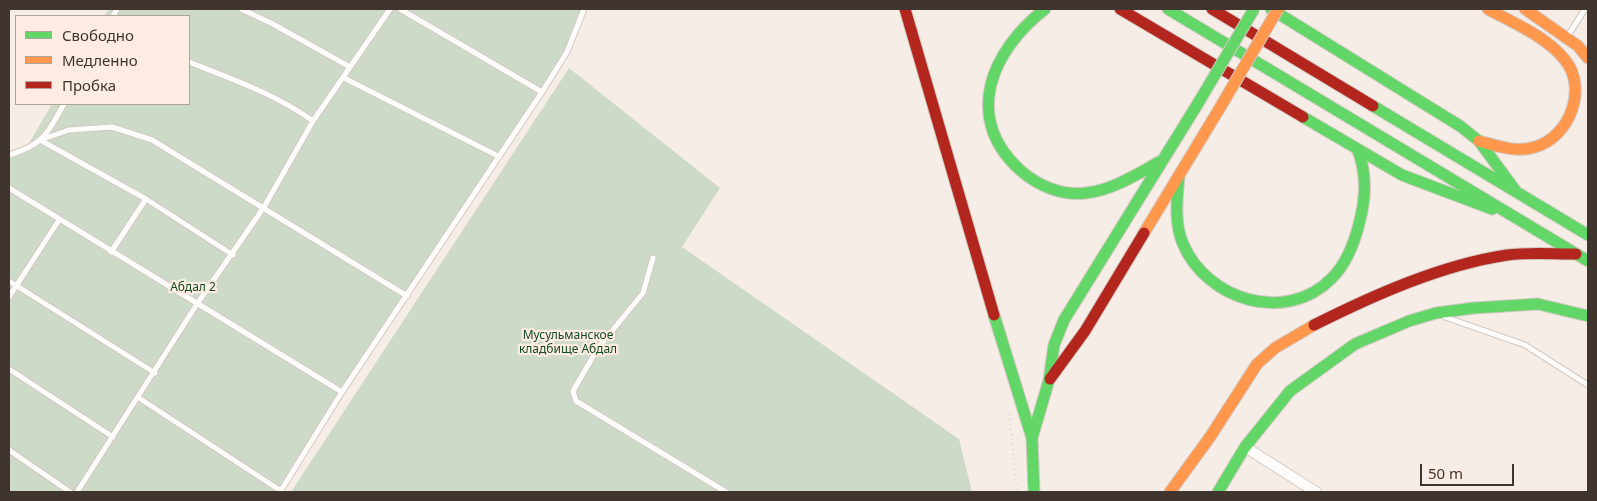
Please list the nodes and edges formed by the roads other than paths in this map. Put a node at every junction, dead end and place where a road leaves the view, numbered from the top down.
1 (241, 9) edge
2 (390, 9) edge
3 (400, 9) edge
4 (584, 9) edge
5 (905, 9) edge
6 (1045, 9) edge
7 (1120, 9) edge
8 (1168, 9) edge
9 (1212, 9) edge
10 (1254, 9) edge
11 (1270, 9) edge
12 (1278, 9) edge
13 (1488, 9) edge
14 (1525, 9) edge
15 (1585, 9) edge
16 (1567, 37) junction
17 (1588, 58) edge
18 (190, 62) edge
19 (350, 67) junction
20 (344, 78) junction
21 (542, 92) junction
22 (63, 105) edge
23 (313, 121) junction
24 (40, 140) junction
25 (1479, 141) junction
26 (1358, 150) junction
27 (9, 155) edge
28 (498, 156) junction
29 (1161, 162) junction
30 (1179, 176) junction
31 (9, 188) edge
32 (1514, 190) junction
33 (146, 199) junction
34 (264, 207) junction
35 (1514, 217) junction
36 (60, 220) junction
37 (1588, 234) edge
38 (111, 252) junction
39 (1576, 254) junction
40 (233, 255) junction
41 (653, 258) dead end
42 (1588, 261) edge
43 (9, 281) edge
44 (16, 285) junction
45 (407, 296) junction
46 (9, 297) edge
47 (197, 304) junction
48 (1436, 314) junction
49 (1588, 316) edge
50 (9, 369) edge
51 (155, 373) junction
52 (1049, 380) junction
53 (1588, 385) edge
54 (342, 392) junction
55 (139, 398) junction
56 (113, 437) junction
57 (1032, 438) junction
58 (1245, 447) junction
59 (9, 450) edge
60 (725, 491) edge
61 (70, 492) edge
62 (77, 492) edge
63 (280, 492) edge
64 (1034, 492) edge
65 (1170, 492) edge
66 (1218, 492) edge
67 (1316, 492) edge

1 - 19 lane
2 - 19 lane
3 - 21 lane
4 - 21 lane
5 - 57 main road
6 - 29 main road
7 - 26 main road
8 - 35 main road
9 - 32 main road
10 - 29 main road, bridge
11 - 25 main road
12 - 30 main road, bridge
13 - 25 main road
14 - 16 main road
15 - 16 lane
16 - 17 main road
18 - 23 lane
19 - 20 lane
20 - 23 lane
20 - 28 lane
21 - 28 lane
22 - 24 lane
23 - 34 lane
24 - 27 lane
24 - 33 lane
24 - 34 lane
25 - 32 main road
26 - 30 main road
26 - 35 main road
28 - 45 lane
29 - 52 main road
30 - 52 main road
31 - 36 lane
32 - 37 main road
33 - 38 lane
33 - 40 lane
34 - 40 lane
34 - 45 lane
35 - 39 main road
36 - 38 lane
36 - 44 lane
38 - 47 lane
39 - 42 main road
39 - 65 main road
40 - 47 lane
41 - 60 lane
43 - 44 lane
44 - 46 lane
44 - 51 lane
45 - 54 lane
47 - 51 lane
47 - 54 lane
48 - 49 main road
48 - 53 lane
48 - 58 main road
50 - 56 lane
51 - 55 lane
52 - 57 main road
54 - 63 lane
55 - 56 lane
55 - 63 lane
56 - 62 lane
57 - 64 main road
58 - 66 main road
58 - 67 street
59 - 61 lane

